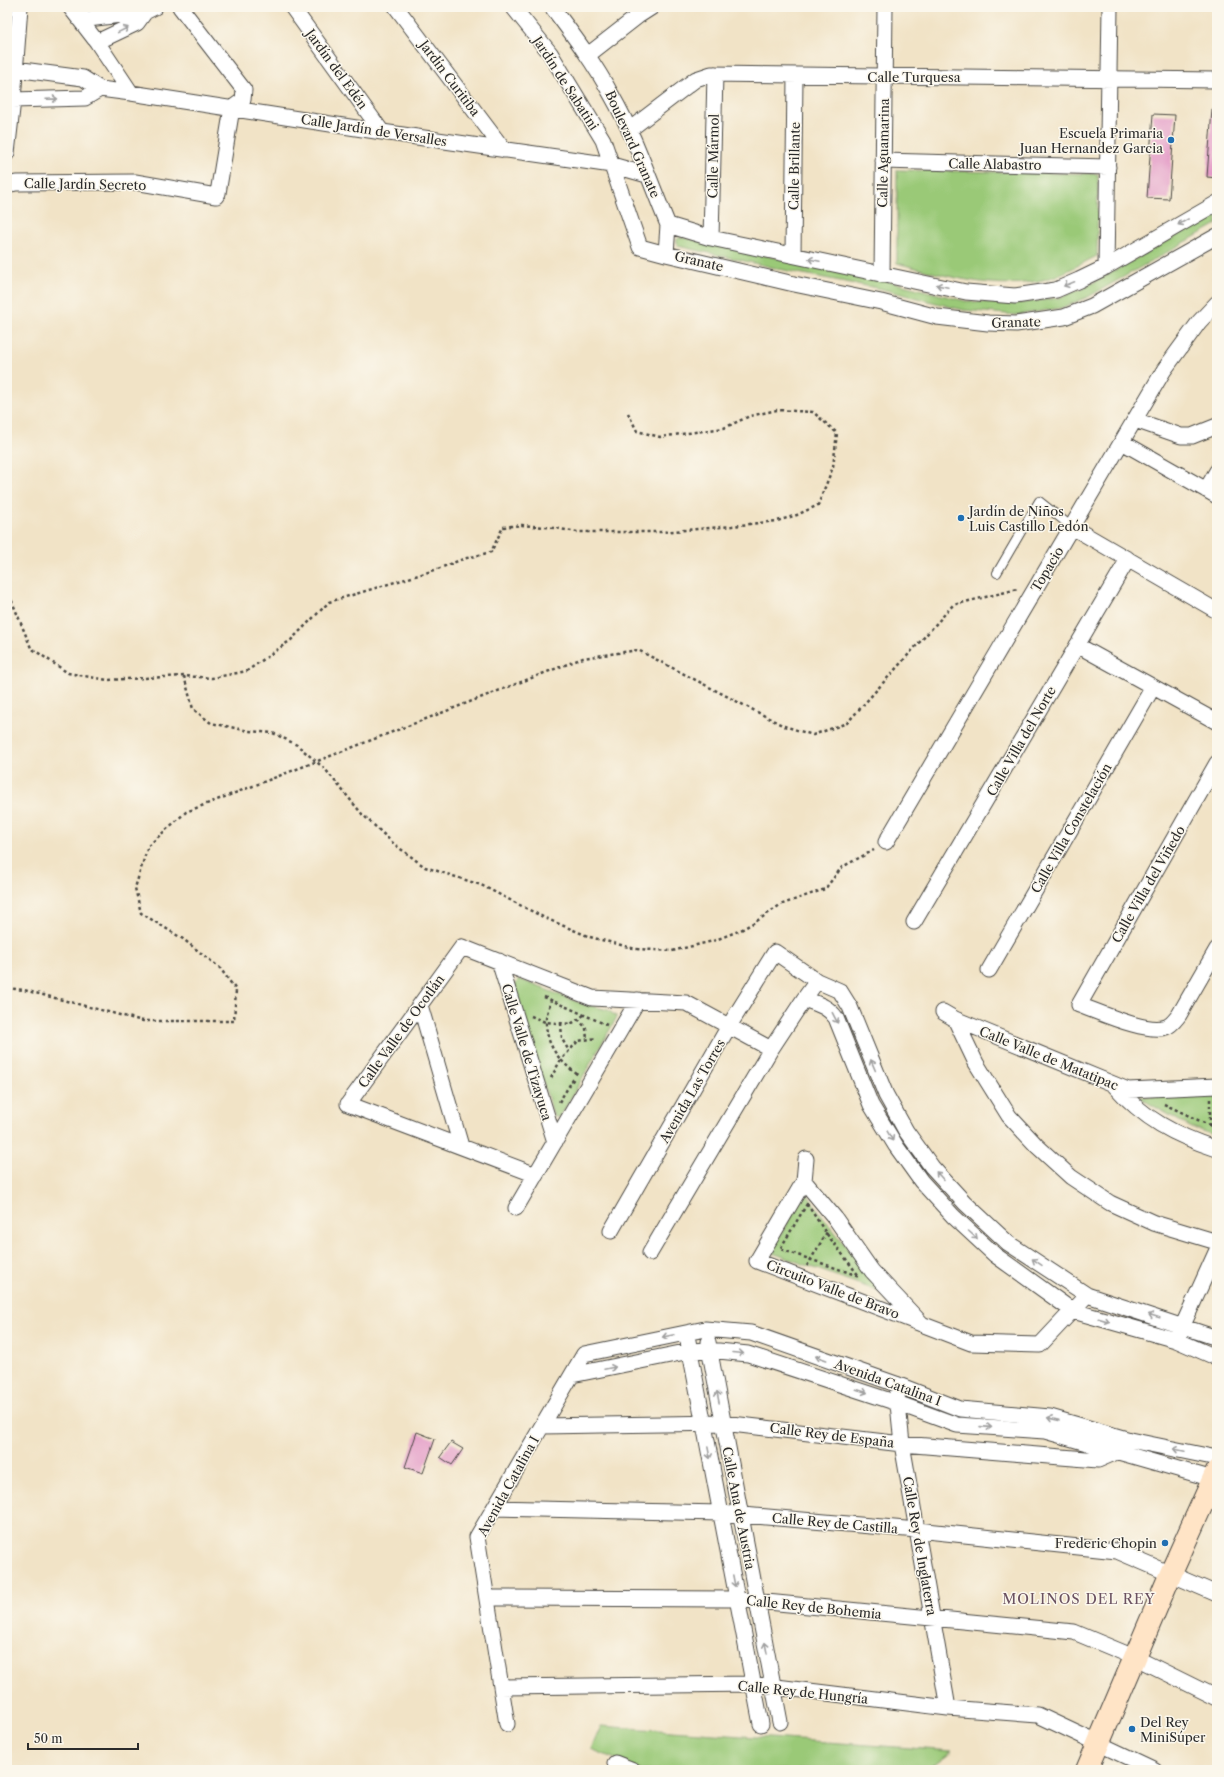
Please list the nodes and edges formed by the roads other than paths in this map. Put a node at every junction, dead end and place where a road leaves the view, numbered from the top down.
1 (20, 7) edge
2 (70, 7) edge
3 (180, 7) edge
4 (292, 7) edge
5 (396, 7) edge
6 (513, 7) edge
7 (552, 7) edge
8 (652, 7) edge
9 (884, 7) edge
10 (1110, 7) edge
11 (150, 9) edge
12 (80, 20) junction
13 (97, 42) junction
14 (588, 55) junction
15 (15, 69) junction
16 (715, 74) junction
17 (795, 76) junction
18 (884, 77) junction
19 (1109, 79) junction
20 (1217, 80) edge
21 (100, 89) junction
22 (131, 93) junction
23 (13, 100) junction
24 (232, 108) junction
25 (629, 130) junction
26 (382, 132) junction
27 (504, 150) junction
28 (7, 153) edge
29 (883, 161) junction
30 (612, 165) junction
31 (1108, 167) junction
32 (647, 175) junction
33 (7, 185) edge
34 (1217, 203) edge
35 (668, 225) junction
36 (1217, 236) edge
37 (711, 238) junction
38 (666, 254) junction
39 (793, 255) junction
40 (1106, 267) junction
41 (882, 274) junction
42 (1217, 303) edge
43 (1135, 420) junction
44 (1217, 426) edge
45 (1122, 442) junction
46 (1217, 471) edge
47 (1211, 493) edge
48 (1072, 527) junction
49 (1128, 559) junction
50 (997, 573) dead end
51 (1217, 611) edge
52 (1077, 645) junction
53 (1153, 687) junction
54 (1217, 722) edge
55 (1217, 763) edge
56 (886, 842) road end
57 (914, 922) dead end
58 (1217, 949) edge
59 (499, 961) junction
60 (990, 970) dead end
61 (817, 981) junction
62 (804, 999) junction
63 (638, 1000) junction
64 (420, 1005) junction
65 (729, 1026) junction
66 (771, 1049) junction
67 (1114, 1085) junction
68 (1213, 1092) edge
69 (886, 1095) junction
70 (871, 1105) junction
71 (555, 1142) junction
72 (461, 1146) junction
73 (1217, 1149) edge
74 (806, 1159) dead end
75 (536, 1175) junction
76 (804, 1180) junction
77 (965, 1204) junction
78 (516, 1208) dead end
79 (953, 1216) junction
80 (611, 1231) dead end
81 (1217, 1242) edge
82 (1217, 1250) edge
83 (650, 1253) dead end
84 (1087, 1296) junction
85 (1073, 1311) junction
86 (920, 1323) junction
87 (1183, 1325) junction
88 (705, 1329) junction
89 (686, 1332) junction
90 (1217, 1338) edge
91 (1176, 1340) junction
92 (709, 1350) junction
93 (690, 1351) junction
94 (1217, 1359) edge
95 (572, 1375) junction
96 (896, 1384) junction
97 (897, 1403) junction
98 (703, 1422) junction
99 (723, 1423) junction
100 (542, 1426) junction
101 (1130, 1440) junction
102 (902, 1444) junction
103 (1120, 1452) junction
104 (1217, 1458) edge
105 (1215, 1475) edge
106 (494, 1508) junction
107 (721, 1513) junction
108 (740, 1514) junction
109 (917, 1530) junction
110 (1171, 1573) junction
111 (1217, 1594) edge
112 (487, 1598) junction
113 (737, 1599) junction
114 (756, 1601) junction
115 (933, 1619) junction
116 (1134, 1657) junction
117 (753, 1684) junction
118 (501, 1687) junction
119 (773, 1687) junction
120 (1217, 1698) edge
121 (948, 1708) junction
122 (780, 1722) dead end
123 (507, 1724) dead end
124 (761, 1724) dead end
125 (1098, 1742) junction
126 (615, 1763) dead end
127 (632, 1770) edge
128 (1087, 1770) edge
129 (1155, 1770) edge

1 - 15 street
2 - 12 street
3 - 24 street
4 - 26 street, Jardín del Edén
5 - 27 street, Jardín Curitiba
6 - 30 street, Jardín de Sabatini
7 - 14 street, Boulevard Granate
8 - 14 street
9 - 18 street, Calle Aguamarina
10 - 19 street
11 - 12 street
13 -> 11 street
12 - 13 street
13 - 22 street
14 - 25 street, Boulevard Granate
15 - 21 street, Calle Jardín de Versalles
15 - 23 street
16 - 17 street, Calle Turquesa
16 - 25 street, Calle Turquesa
16 - 37 street, Calle Mármol
17 - 18 street, Calle Turquesa
17 - 39 street, Calle Brillante
18 - 19 street, Calle Turquesa
18 - 29 street, Calle Aguamarina
19 - 20 street, Calle Turquesa
19 - 31 street
21 - 22 street, Calle Jardín de Versalles
23 -> 21 street
22 - 24 street, Calle Jardín de Versalles
23 - 28 street
24 - 26 street, Calle Jardín de Versalles
24 - 33 street, Calle Jardín Secreto
25 - 32 street, Boulevard Granate
26 - 27 street, Calle Jardín de Versalles
27 - 30 street, Calle Jardín de Versalles
29 - 31 street, Calle Alabastro
29 - 41 street, Calle Aguamarina
30 - 32 street, Calle Jardín de Versalles
30 - 38 street, Jardín de Sabatini
31 - 40 street
32 - 35 street, Boulevard Granate
34 -> 40 street, Granate
35 - 37 street, Granate
35 - 38 street, Granate
36 - 38 street, Granate
37 - 39 street, Granate
41 -> 39 street, Granate
40 -> 41 street, Granate
42 - 43 street, Topacio
43 - 44 street
43 - 45 street, Topacio
45 - 47 street
45 - 48 street, Topacio
46 - 47 street
48 - 49 street
48 - 50 lane
48 - 56 street, Topacio
49 - 51 street
49 - 52 street, Calle Villa del Norte
52 - 53 street
52 - 57 street, Calle Villa del Norte
53 - 54 street
53 - 60 street, Calle Villa Constelación
55 - 58 street, Calle Villa del Viñedo
59 - 63 street, Calle Valle de Ocotlán
59 - 64 street, Calle Valle de Ocotlán
59 - 71 street, Calle Valle de Tizayuca
61 - 62 street
61 - 65 street, Avenida Las Torres
69 -> 61 street
62 - 66 street
62 -> 70 street
63 - 65 street, Calle Valle de Ocotlán
63 - 71 street
64 - 72 street
64 - 72 street, Calle Valle de Ocotlán
65 - 66 street, Calle Valle de Ocotlán
65 - 80 street, Avenida Las Torres
66 - 83 street
67 - 68 street, Calle Valle de Matatipac
67 - 73 street
67 - 81 street, Calle Valle de Matatipac
69 - 70 street
77 -> 69 street
70 -> 79 street
71 - 75 street
72 - 75 street, Calle Valle de Ocotlán
74 - 76 street
75 - 78 street
76 - 86 street, Circuito Valle de Bravo
76 - 86 street, Circuito Valle de Bravo
77 - 79 street
84 -> 77 street
79 -> 85 street
82 - 87 street
84 - 85 street, Circuito Valle de Bravo
87 -> 84 street
85 - 86 street, Circuito Valle de Bravo
85 -> 91 street
87 - 90 street
87 - 91 street
88 - 89 street, Avenida Catalina I
88 - 92 street, Calle Ana de Austria
96 -> 88 street, Avenida Catalina I
89 - 93 street, Calle Ana de Austria
89 -> 95 street, Avenida Catalina I
91 - 94 street
92 - 93 street, Avenida Catalina I
92 -> 97 street, Avenida Catalina I
99 -> 92 street, Calle Ana de Austria
95 -> 93 street, Avenida Catalina I
93 - 98 street, Calle Ana de Austria
95 - 100 street, Avenida Catalina I
96 - 97 street, Calle Rey de Inglaterra
101 -> 96 street, Avenida Catalina I
97 - 102 street, Calle Rey de Inglaterra
97 -> 103 street, Avenida Catalina I
98 - 99 street, Calle Rey de España
98 - 100 street, Calle Rey de España
98 -> 107 street, Calle Ana de Austria
99 - 102 street, Calle Rey de España
99 - 108 street, Calle Ana de Austria
100 - 106 street, Avenida Catalina I
101 - 103 street
104 -> 101 street, Avenida Catalina I
102 - 103 street, Calle Rey de España
102 - 109 street, Calle Rey de Inglaterra
103 - 105 street, Avenida Catalina I
105 - 110 street
106 - 107 street, Calle Rey de Castilla
106 - 112 street, Avenida Catalina I
107 - 108 street, Calle Rey de Castilla
107 -> 113 street, Calle Ana de Austria
108 - 109 street, Calle Rey de Castilla
108 - 114 street, Calle Ana de Austria
109 - 110 street, Calle Rey de Castilla
109 - 115 street, Calle Rey de Inglaterra
110 - 111 street, Calle Rey de Castilla
110 - 116 street
112 - 113 street, Calle Rey de Bohemia
112 - 118 street, Avenida Catalina I
113 - 114 street, Calle Rey de Bohemia
113 - 117 street, Calle Ana de Austria
114 - 115 street, Calle Rey de Bohemia
119 -> 114 street, Calle Ana de Austria
115 - 116 street, Calle Rey de Bohemia
115 - 121 street, Calle Rey de Inglaterra
116 - 120 street, Calle Rey de Bohemia
116 - 125 street
117 - 118 street, Calle Rey de Hungría
117 - 119 street, Calle Rey de Hungría
117 - 124 street, Calle Ana de Austria
118 - 123 street, Avenida Catalina I
119 - 121 street, Calle Rey de Hungría
119 - 122 street, Calle Ana de Austria
121 - 125 street, Calle Rey de Hungría
125 - 128 street
125 - 129 street, Calle Rey de Hungría
126 - 127 street

